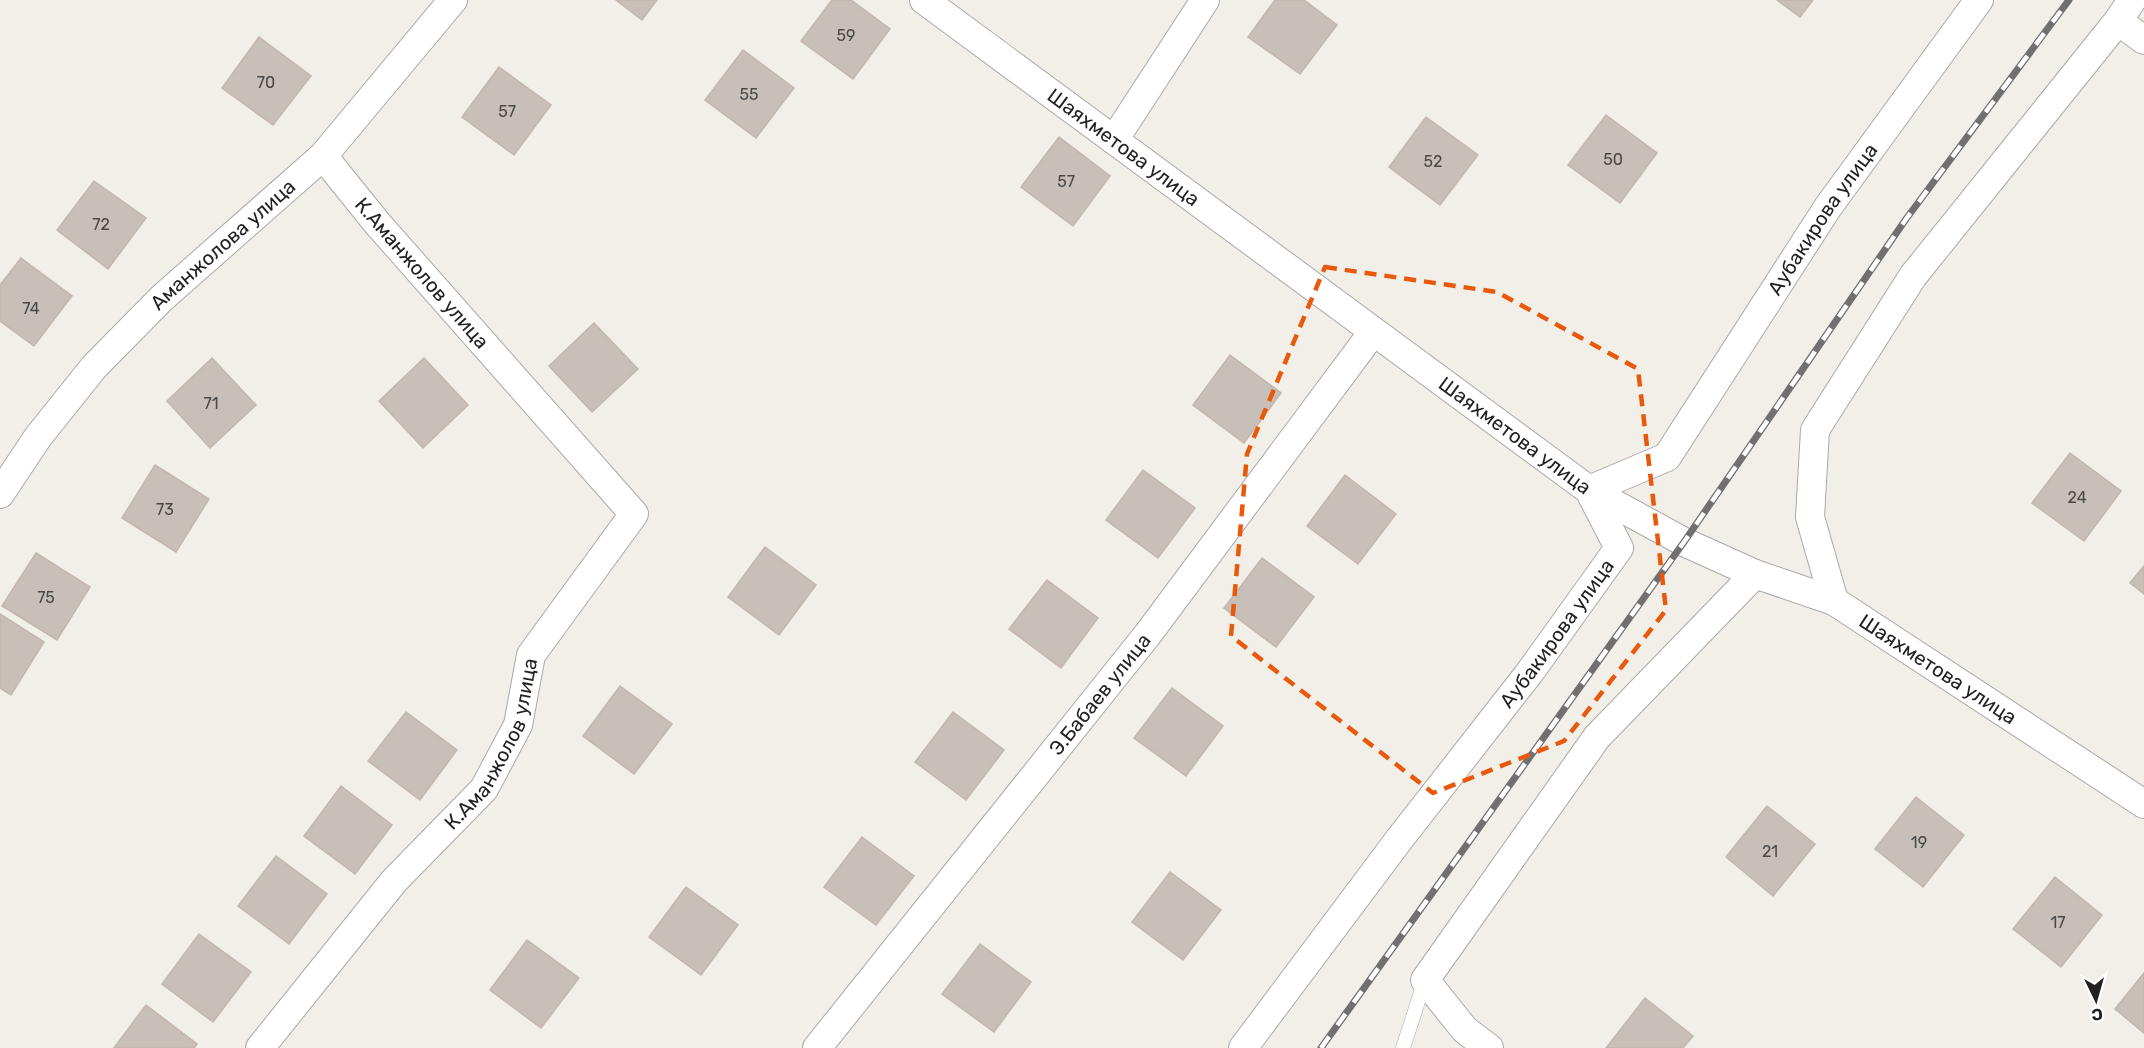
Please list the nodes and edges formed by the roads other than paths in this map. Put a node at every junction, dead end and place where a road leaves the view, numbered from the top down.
1 (453, 0) edge
2 (924, 0) edge
3 (1205, 0) edge
4 (1979, 0) edge
5 (2125, 11) edge
6 (2144, 40) edge
7 (1114, 140) junction
8 (323, 156) junction
9 (1373, 332) junction
10 (1589, 490) junction
11 (0, 494) edge
12 (1755, 574) junction
13 (1834, 601) junction
14 (2144, 804) edge
15 (1425, 980) junction
16 (260, 1048) edge
17 (817, 1048) edge
18 (1243, 1048) edge
19 (1403, 1048) edge
20 (1489, 1048) edge

1 - 8 street, Аманжолова улица
2 - 7 street, Шаяхметова улица
3 - 7 street
4 - 10 street, Аубакирова улица
5 - 6 street
5 - 13 street
7 - 9 street, Шаяхметова улица
8 - 11 street, Аманжолова улица
8 - 16 street, К.Аманжолов улица
9 - 10 street, Шаяхметова улица
9 - 17 street, Э.Бабаев улица
10 - 12 street, Шаяхметова улица
10 - 18 street, Аубакирова улица
12 - 13 street, Шаяхметова улица
12 - 15 street
13 - 14 street, Шаяхметова улица
15 - 19 lane
15 - 20 street

